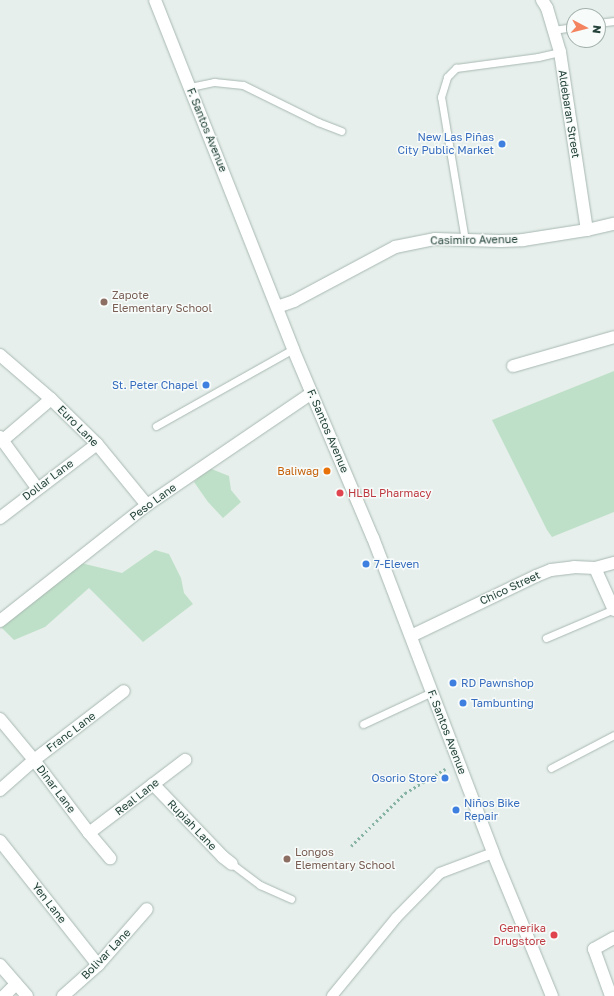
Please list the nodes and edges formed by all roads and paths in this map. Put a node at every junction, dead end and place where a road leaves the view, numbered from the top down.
1 (155, 0) edge
2 (542, 0) edge
3 (566, 28) edge
4 (553, 30) junction
5 (560, 52) junction
6 (189, 85) junction
7 (341, 131) dead end
8 (614, 224) edge
9 (587, 230) junction
10 (465, 240) junction
11 (277, 307) junction
12 (614, 337) edge
13 (293, 349) junction
14 (0, 355) edge
15 (513, 366) dead end
16 (312, 393) junction
17 (51, 399) junction
18 (156, 426) dead end
19 (2, 439) edge
20 (97, 444) junction
21 (37, 488) junction
22 (147, 505) junction
23 (0, 518) edge
24 (614, 563) edge
25 (595, 568) junction
26 (614, 609) edge
27 (0, 621) edge
28 (411, 636) junction
29 (546, 638) dead end
30 (124, 691) dead end
31 (432, 692) junction
32 (0, 719) edge
33 (364, 724) dead end
34 (614, 736) edge
35 (34, 760) junction
36 (185, 760) dead end
37 (458, 761) junction
38 (551, 768) dead end
39 (153, 784) junction
40 (0, 790) edge
41 (89, 833) junction
42 (0, 841) edge
43 (351, 846) dead end
44 (493, 852) junction
45 (110, 858) dead end
46 (232, 864) joint
47 (291, 898) dead end
48 (147, 909) dead end
49 (614, 938) edge
50 (0, 965) edge
51 (98, 965) junction
52 (16, 984) junction
53 (4, 996) edge
54 (27, 996) edge
55 (63, 996) edge
56 (332, 996) edge
57 (552, 996) edge
58 (611, 996) edge

1 - 6 street, F. Santos Avenue
2 - 4 street, Aldebaran Street
3 - 4 lane
4 - 5 street, Aldebaran Street
5 - 9 street, Aldebaran Street
5 - 10 lane
6 - 7 lane
6 - 11 street, F. Santos Avenue
8 - 9 street, Casimiro Avenue
9 - 10 street, Casimiro Avenue
10 - 11 street, Casimiro Avenue
11 - 13 street, F. Santos Avenue
12 - 15 street
13 - 16 street, F. Santos Avenue
13 - 18 lane
14 - 17 street, Euro Lane
16 - 22 street, Peso Lane
16 - 28 street, F. Santos Avenue
17 - 19 street
17 - 20 street, Euro Lane
19 - 21 street
20 - 21 street, Dollar Lane
20 - 22 street, Euro Lane
21 - 23 street, Dollar Lane
22 - 27 street, Peso Lane
24 - 25 street, Chico Street
25 - 26 street
25 - 28 street, Chico Street
26 - 29 lane
28 - 31 street, F. Santos Avenue
30 - 35 street, Franc Lane
31 - 33 lane
31 - 37 street, F. Santos Avenue
32 - 35 street, Dinar Lane
34 - 38 lane
35 - 40 street, Franc Lane
35 - 41 street, Dinar Lane
36 - 39 street, Real Lane
37 - 43 path
37 - 44 street, F. Santos Avenue
39 - 41 street, Real Lane
39 - 46 street, Rupiah Lane
41 - 45 street, Dinar Lane
42 - 51 street, Yen Lane
44 - 56 street
44 - 57 street, F. Santos Avenue
46 - 47 lane
48 - 51 street, Bolivar Lane
49 - 58 street
50 - 52 street
51 - 55 street, Bolivar Lane
52 - 53 street
52 - 54 street

